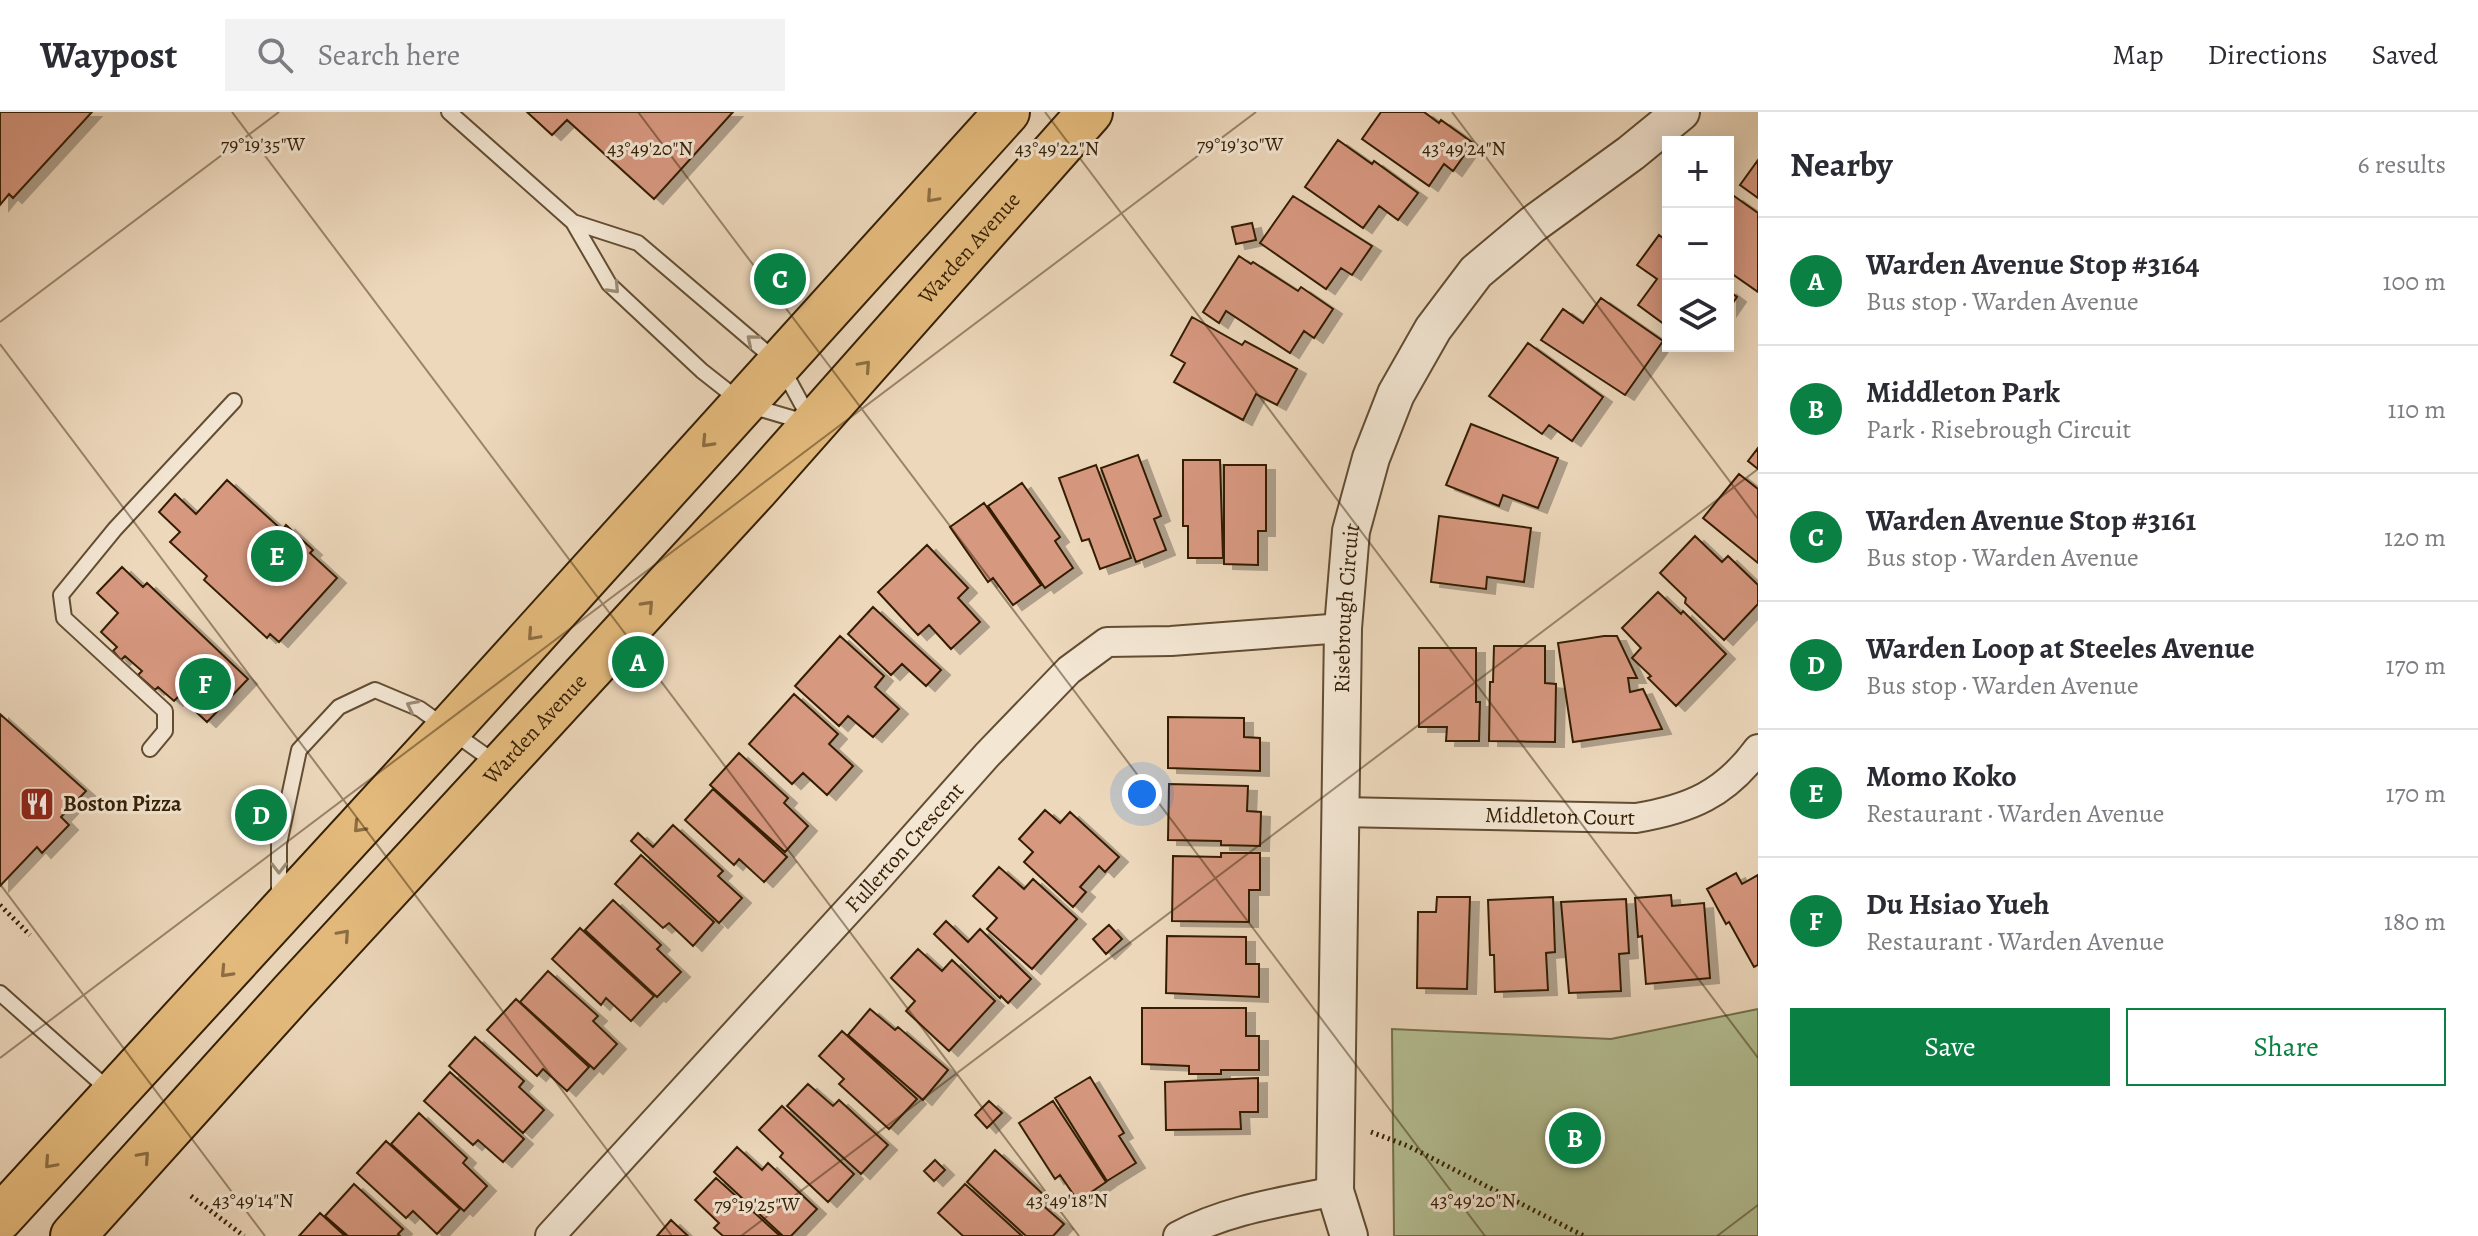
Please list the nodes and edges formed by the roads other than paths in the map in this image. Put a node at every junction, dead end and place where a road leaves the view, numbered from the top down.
1 (449, 112) edge
2 (1090, 112) edge
3 (1681, 112) edge
4 (991, 126) edge
5 (573, 222) junction
6 (780, 364) junction
7 (234, 401) dead end
8 (744, 404) junction
9 (813, 425) junction
10 (1343, 628) junction
11 (448, 730) junction
12 (150, 749) dead end
13 (1758, 749) edge
14 (500, 765) junction
15 (1340, 812) junction
16 (279, 914) junction
17 (0, 993) edge
18 (114, 1094) junction
19 (1335, 1191) junction
20 (0, 1218) edge
21 (73, 1236) edge
22 (550, 1236) edge
23 (1178, 1236) edge
24 (1349, 1236) edge

1 - 5 lane
9 -> 2 main road, Warden Avenue
3 - 10 street, Risebrough Circuit
4 -> 6 main road
6 -> 5 lane
5 -> 8 lane
6 - 8 main road
6 - 9 lane
7 - 12 lane
8 - 9 lane
8 -> 11 main road
14 -> 9 main road, Warden Avenue
10 - 15 street, Risebrough Circuit
10 - 22 street, Fullerton Crescent
11 - 14 lane
11 -> 16 main road
11 -> 16 lane
13 - 15 street, Middleton Court
21 -> 14 main road, Warden Avenue
15 - 19 street, Risebrough Circuit
16 -> 18 main road
17 - 18 lane
18 -> 20 main road
19 - 23 street
19 - 24 street, Risebrough Circuit

